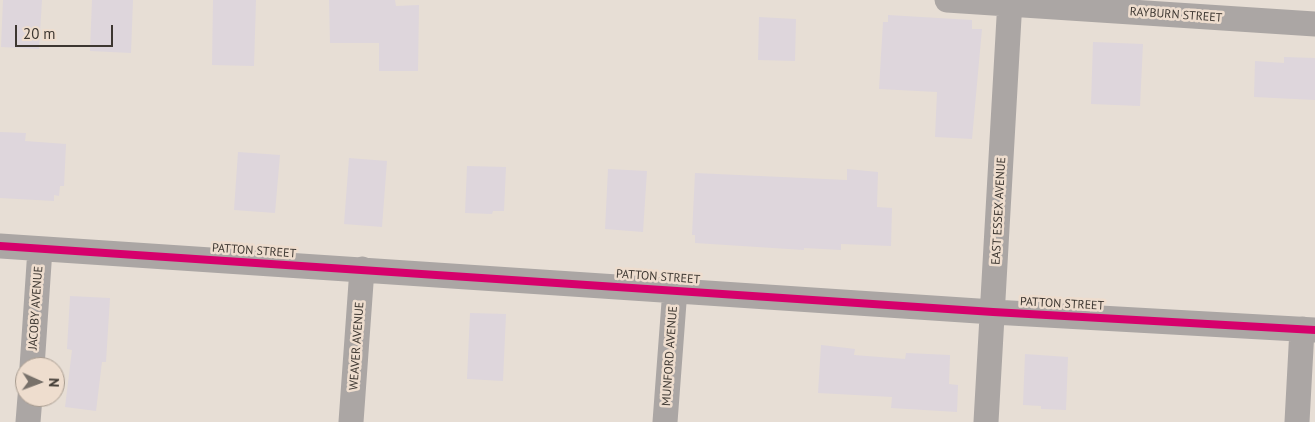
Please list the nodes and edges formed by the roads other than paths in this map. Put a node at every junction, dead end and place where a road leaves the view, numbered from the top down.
1 (947, 0) edge
2 (1010, 2) edge
3 (1315, 24) edge
4 (0, 246) edge
5 (40, 249) junction
6 (362, 269) junction
7 (675, 290) junction
8 (993, 312) junction
9 (1309, 329) edge
10 (33, 357) edge
11 (29, 407) edge
12 (28, 422) edge
13 (351, 422) edge
14 (665, 422) edge
15 (986, 422) edge
16 (1297, 422) edge

1 - 2 street, RAYBURN STREET
2 - 3 street, RAYBURN STREET
2 - 8 street, EAST ESSEX AVENUE
4 - 5 street, PATTON STREET
5 - 6 street, PATTON STREET
5 - 10 street, JACOBY AVENUE
6 - 7 street, PATTON STREET
6 - 13 street, WEAVER AVENUE
7 - 8 street, PATTON STREET
7 - 14 street, MUNFORD AVENUE
8 - 9 street, PATTON STREET
8 - 15 street, EAST ESSEX AVENUE
9 - 16 street
11 - 12 street

